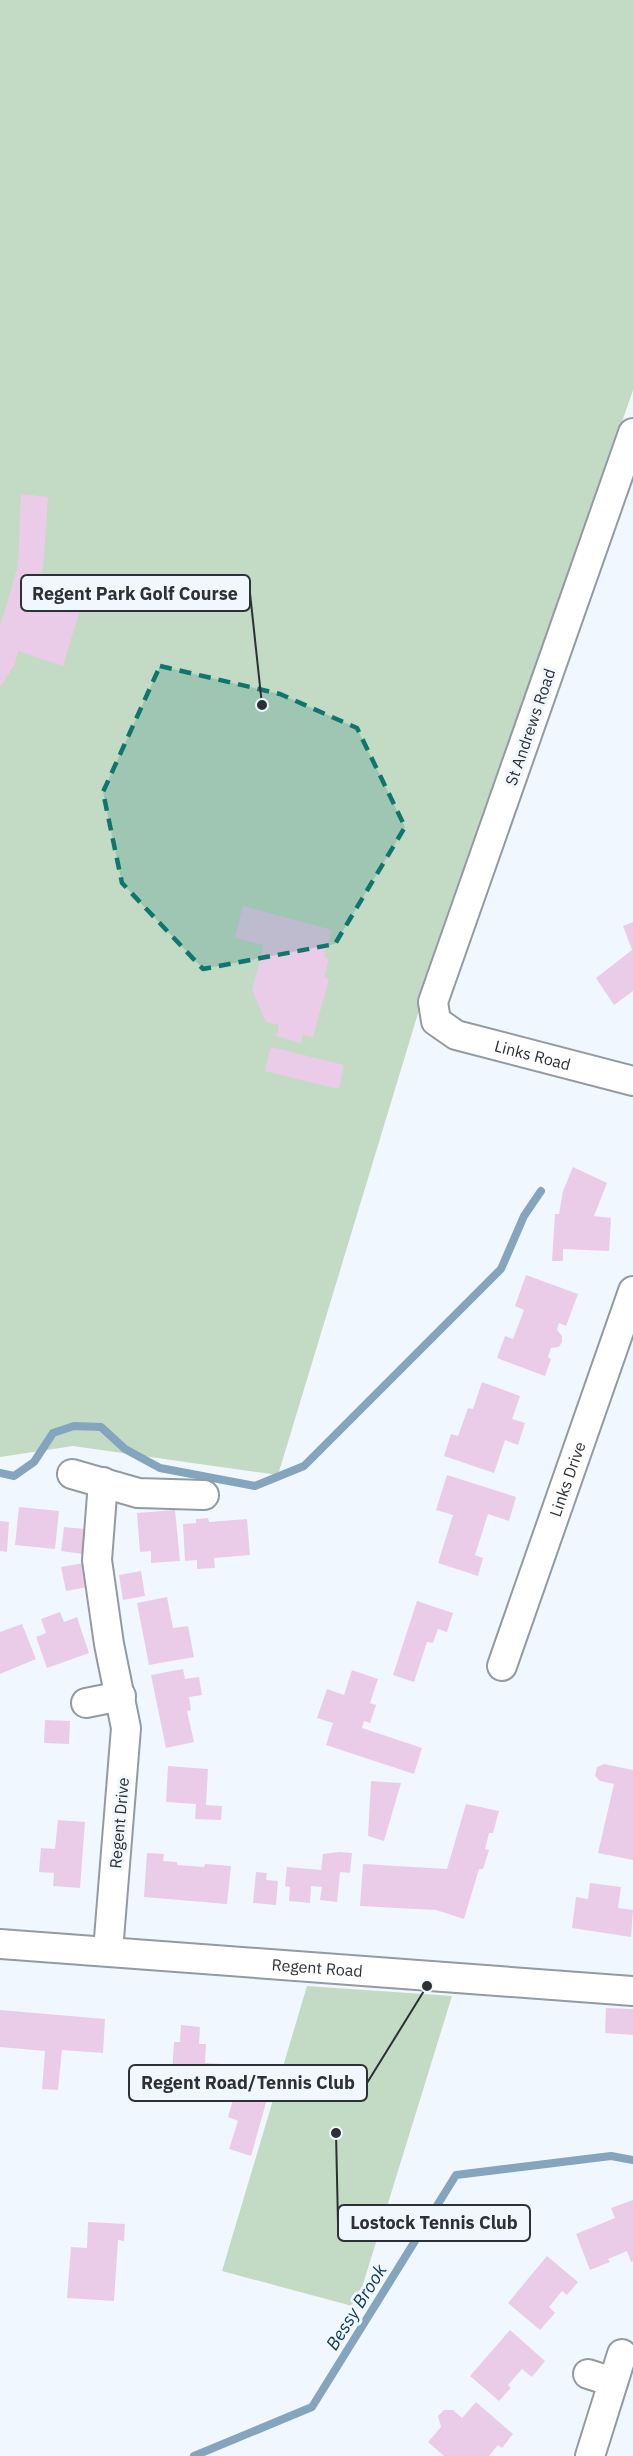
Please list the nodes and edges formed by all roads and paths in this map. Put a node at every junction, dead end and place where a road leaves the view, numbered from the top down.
1 (633, 432) edge
2 (436, 1022) joint
3 (633, 1081) edge
4 (633, 1291) edge
5 (72, 1474) dead end
6 (103, 1482) junction
7 (204, 1495) dead end
8 (502, 1666) dead end
9 (121, 1696) junction
10 (86, 1702) dead end
11 (0, 1944) edge
12 (108, 1951) junction
13 (633, 1991) edge
14 (622, 2355) dead end
15 (590, 2456) edge

1 - 2 street, St Andrews Road
2 - 3 street, Links Road
4 - 8 street, Links Drive
5 - 6 street
6 - 7 street
6 - 9 street, Regent Drive
9 - 10 street
9 - 12 street, Regent Drive
11 - 12 street, Regent Road
12 - 13 street, Regent Road
14 - 15 street

